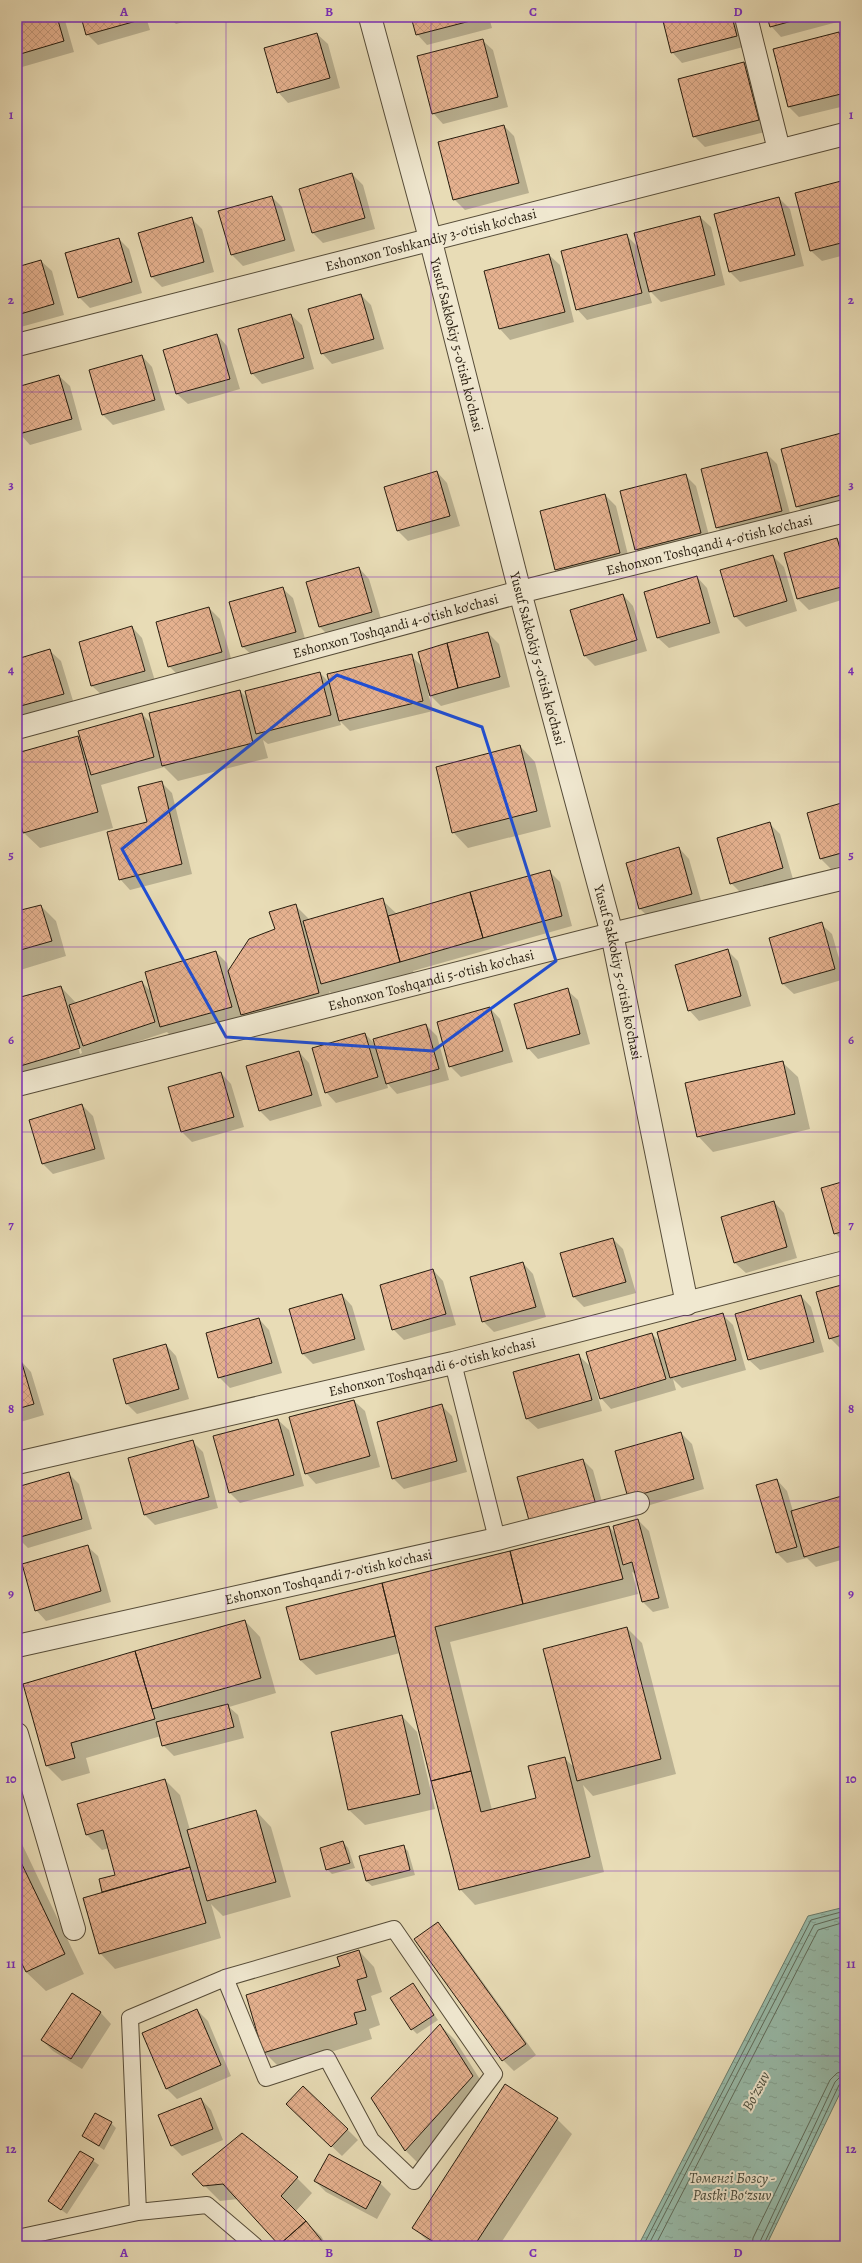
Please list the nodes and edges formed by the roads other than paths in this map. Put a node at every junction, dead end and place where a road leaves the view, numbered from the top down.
1 (370, 17) edge
2 (746, 17) edge
3 (845, 134) edge
4 (779, 150) junction
5 (430, 238) junction
6 (17, 345) edge
7 (845, 511) edge
8 (520, 592) junction
9 (17, 728) edge
10 (845, 878) edge
11 (612, 934) junction
12 (17, 1085) edge
13 (845, 1262) edge
14 (687, 1304) junction
15 (453, 1363) junction
16 (17, 1463) edge
17 (638, 1503) dead end
18 (497, 1539) junction
19 (17, 1646) edge
20 (17, 1734) edge
21 (74, 1930) dead end
22 (225, 1978) junction
23 (138, 2212) junction
24 (17, 2238) edge
25 (239, 2239) edge
26 (255, 2246) edge

1 - 5 street, Yusuf Sakkokiy 5-o'tish ko'chasi
2 - 4 street
3 - 4 street, Eshonxon Toshkandiy 3-o'tish ko'chasi
4 - 5 street, Eshonxon Toshkandiy 3-o'tish ko'chasi
5 - 6 street, Eshonxon Toshkandiy 3-o'tish ko'chasi
5 - 8 street, Yusuf Sakkokiy 5-o'tish ko'chasi
7 - 8 street, Eshonxon Toshqandi 4-o'tish ko'chasi
8 - 9 street, Eshonxon Toshqandi 4-o'tish ko'chasi
8 - 11 street, Yusuf Sakkokiy 5-o'tish ko'chasi
10 - 11 street, Eshonxon Toshqandi 5-o'tish ko'chasi
11 - 12 street, Eshonxon Toshqandi 5-o'tish ko'chasi
11 - 14 street, Yusuf Sakkokiy 5-o'tish ko'chasi
13 - 14 street, Eshonxon Toshqandi 6-o'tish ko'chasi
14 - 15 street, Eshonxon Toshqandi 6-o'tish ko'chasi
15 - 16 street, Eshonxon Toshqandi 6-o'tish ko'chasi
15 - 18 lane
17 - 18 street, Eshonxon Toshqandi 7-o'tish ko'chasi
18 - 19 street, Eshonxon Toshqandi 7-o'tish ko'chasi
20 - 21 street
22 - 22 lane
22 - 23 lane
23 - 24 lane
23 - 25 lane
25 - 26 lane

